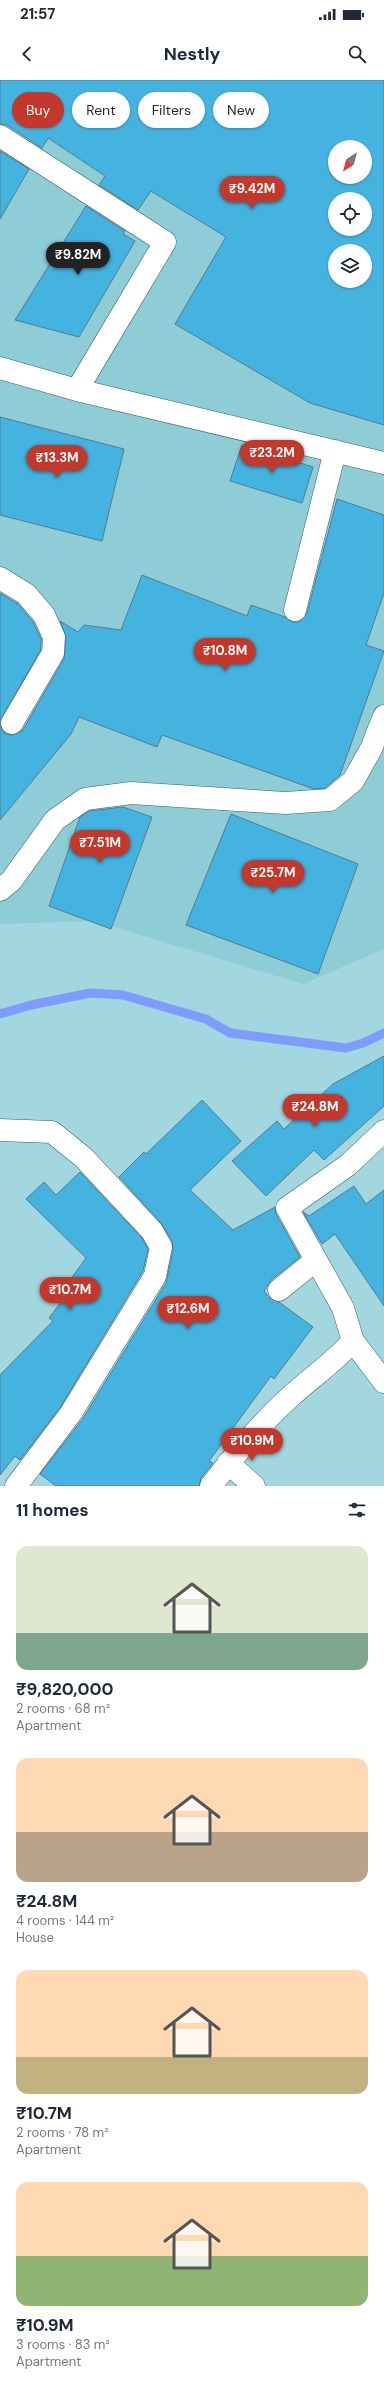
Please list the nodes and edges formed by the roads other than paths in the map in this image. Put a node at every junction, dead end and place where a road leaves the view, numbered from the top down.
1 (0, 136) edge
2 (0, 368) edge
3 (77, 390) junction
4 (335, 451) junction
5 (384, 463) edge
6 (0, 578) edge
7 (295, 610) dead end
8 (384, 716) edge
9 (12, 723) dead end
10 (0, 890) edge
11 (0, 1130) edge
12 (384, 1131) edge
13 (316, 1260) junction
14 (279, 1290) dead end
15 (353, 1341) junction
16 (384, 1382) edge
17 (228, 1463) junction
18 (16, 1486) edge
19 (210, 1486) edge
20 (254, 1486) edge

1 - 3 street
2 - 3 street
3 - 4 street
4 - 5 street
4 - 7 street
6 - 9 street
8 - 10 street
11 - 18 street
12 - 13 street
13 - 14 street
13 - 15 street
15 - 16 street
15 - 17 street
17 - 19 street
17 - 20 street

